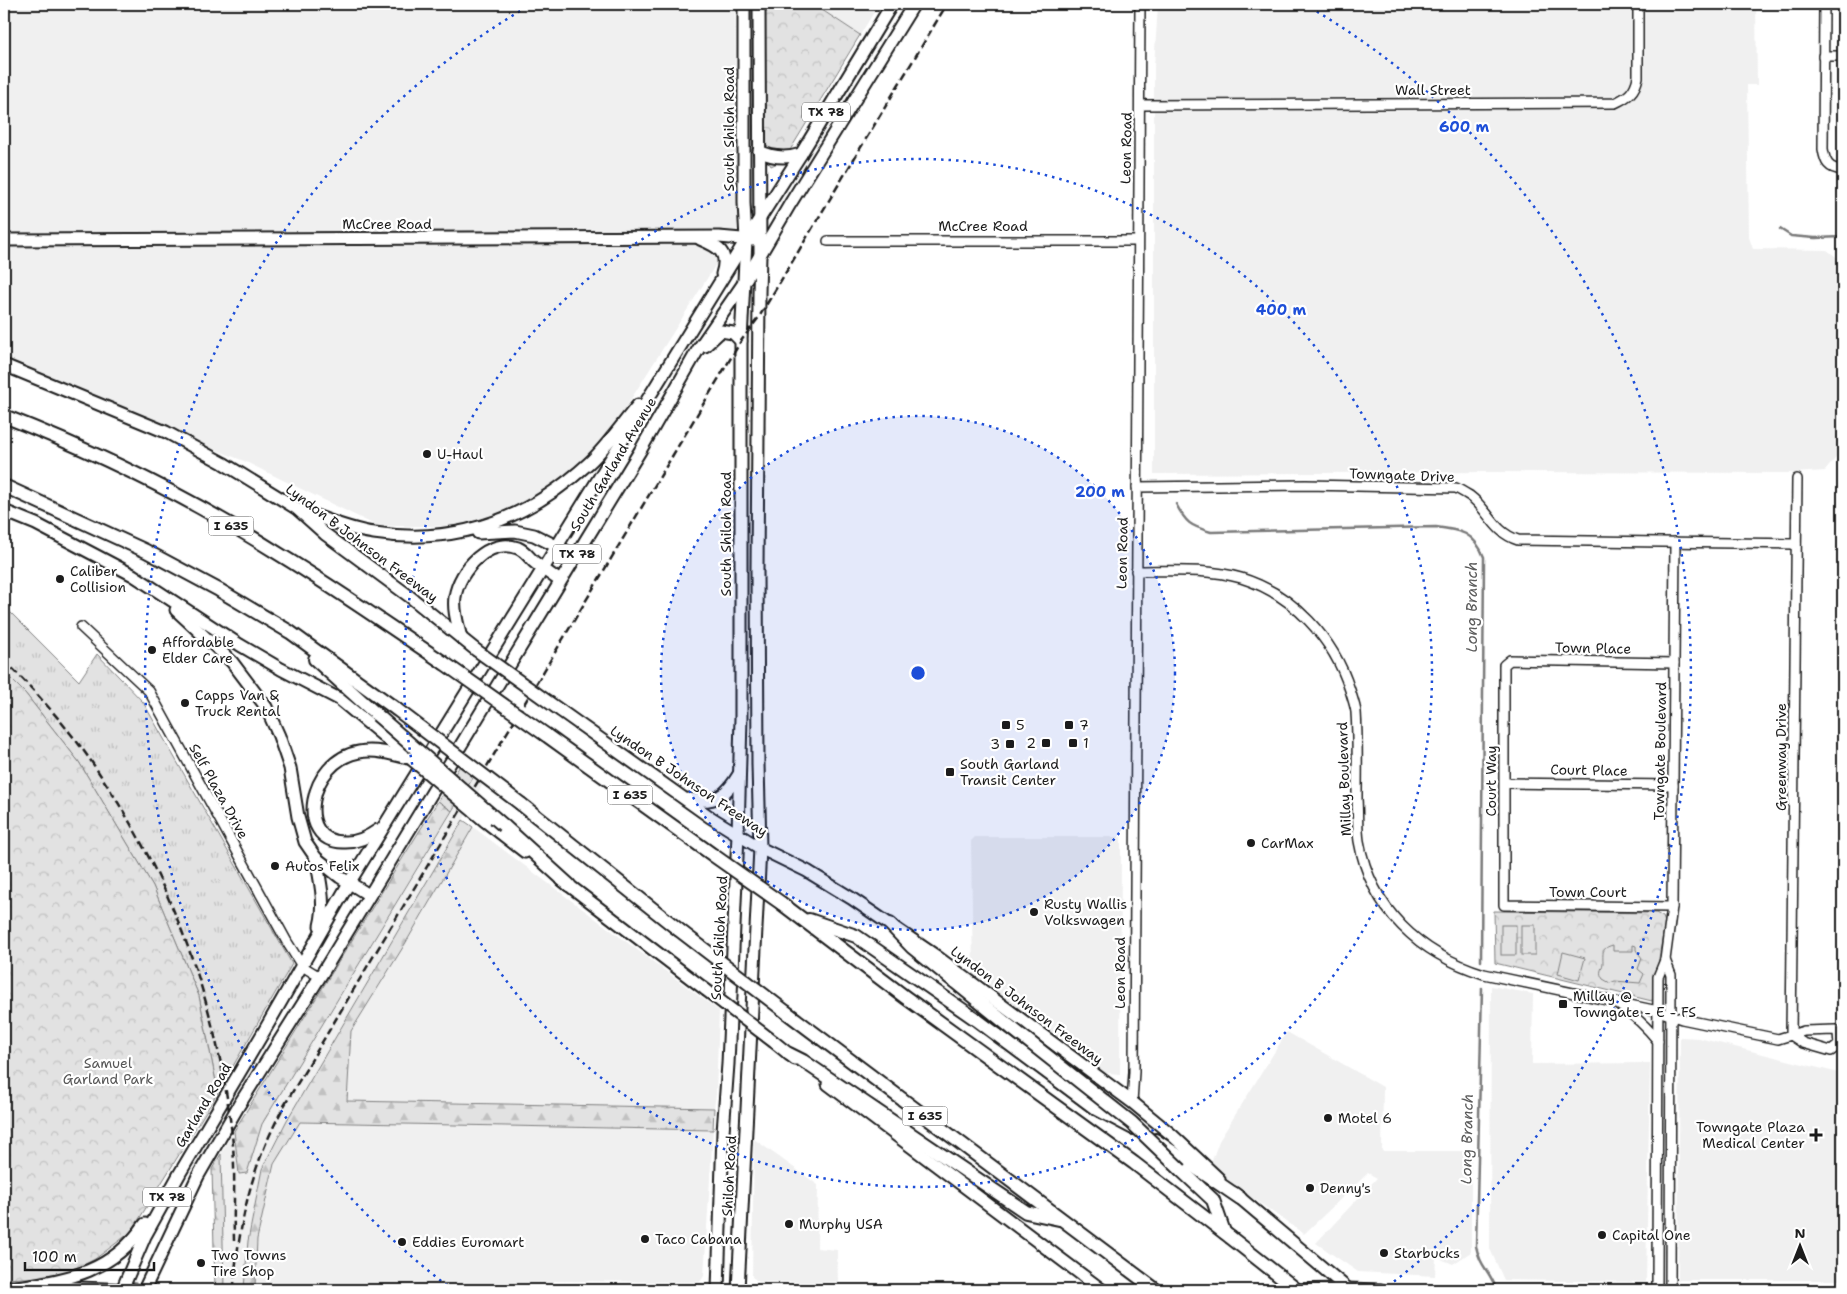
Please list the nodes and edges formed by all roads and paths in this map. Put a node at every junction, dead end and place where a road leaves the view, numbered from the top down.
1 (744, 4) edge
2 (759, 4) edge
3 (892, 4) edge
4 (914, 4) edge
5 (1140, 4) edge
6 (1638, 4) edge
7 (1824, 4) edge
8 (1823, 56) junction
9 (1843, 56) edge
10 (1140, 105) junction
11 (759, 150) junction
12 (801, 154) junction
13 (1843, 170) edge
14 (760, 220) junction
15 (696, 238) junction
16 (4, 240) edge
17 (746, 240) junction
18 (765, 240) junction
19 (828, 241) dead end
20 (1138, 241) junction
21 (760, 255) junction
22 (720, 282) junction
23 (743, 284) junction
24 (741, 341) junction
25 (698, 348) junction
26 (4, 365) edge
27 (662, 374) junction
28 (4, 416) edge
29 (1797, 479) dead end
30 (4, 486) edge
31 (1137, 487) junction
32 (296, 508) junction
33 (4, 511) edge
34 (449, 534) junction
35 (1675, 542) junction
36 (1796, 544) junction
37 (556, 545) junction
38 (576, 556) junction
39 (533, 561) junction
40 (741, 561) junction
41 (544, 568) junction
42 (1136, 571) junction
43 (133, 575) junction
44 (560, 581) junction
45 (529, 590) junction
46 (757, 604) junction
47 (276, 624) junction
48 (81, 627) dead end
49 (461, 638) junction
50 (1510, 660) joint
51 (1674, 664) junction
52 (741, 718) junction
53 (758, 718) junction
54 (410, 758) junction
55 (740, 773) junction
56 (1505, 783) junction
57 (1673, 785) junction
58 (685, 798) junction
59 (383, 826) junction
60 (738, 834) junction
61 (760, 848) junction
62 (316, 858) junction
63 (349, 883) junction
64 (569, 885) junction
65 (369, 895) junction
66 (1504, 905) joint
67 (1672, 907) junction
68 (799, 917) junction
69 (890, 924) junction
70 (317, 939) junction
71 (1665, 960) junction
72 (302, 966) junction
73 (323, 972) junction
74 (1614, 1002) junction
75 (1658, 1011) junction
76 (1671, 1014) junction
77 (1791, 1035) junction
78 (1658, 1040) junction
79 (789, 1054) junction
80 (749, 1063) junction
81 (728, 1064) junction
82 (1132, 1102) junction
83 (1657, 1149) junction
84 (1670, 1149) junction
85 (180, 1173) junction
86 (1240, 1198) junction
87 (1064, 1220) junction
88 (1227, 1234) junction
89 (4, 1287) edge
90 (16, 1287) junction
91 (1348, 1289) edge
92 (122, 1290) edge
93 (135, 1290) edge
94 (144, 1290) edge
95 (718, 1290) edge
96 (738, 1290) edge
97 (1102, 1290) edge
98 (1156, 1290) edge
99 (1279, 1290) edge
100 (1297, 1290) edge
101 (1381, 1290) edge
102 (1657, 1290) edge
103 (1670, 1290) edge

1 - 17 main road, South Shiloh Road
2 - 11 main road
3 - 12 main road, South Garland Avenue / TX 78
4 - 18 main road, South Garland Avenue / TX 78
5 - 10 street, Leon Road
6 - 10 street, Wall Street
7 - 8 street
8 - 9 street
8 - 13 street
10 - 20 street, Leon Road
11 - 12 main road
11 - 14 main road
12 - 14 main road, South Garland Avenue / TX 78
14 - 17 main road, South Garland Avenue / TX 78
14 - 18 main road
15 - 16 main road, McCree Road
15 - 17 main road, McCree Road
15 - 22 main road
17 - 18 main road, McCree Road
17 - 22 main road, South Garland Avenue / TX 78
17 - 23 main road, South Shiloh Road
18 - 21 main road, South Garland Avenue / TX 78
19 - 20 street, McCree Road
20 - 31 street, Leon Road
21 - 23 main road, South Garland Avenue / TX 78
21 - 46 main road
22 - 27 main road, South Garland Avenue / TX 78
23 - 24 main road, South Shiloh Road
23 - 25 main road, South Garland Avenue / TX 78
24 - 25 main road
24 - 40 main road, South Shiloh Road
25 - 38 main road, South Garland Avenue / TX 78
26 - 32 main road, Lyndon B Johnson Freeway
27 - 34 main road
27 - 37 main road, South Garland Avenue / TX 78
28 - 68 highway, I 635, bridge
29 - 36 street, Greenway Drive
30 - 47 highway, I 635
31 - 35 street, Towngate Drive
31 - 42 street, Leon Road
32 - 34 main road
32 - 49 main road, Lyndon B Johnson Freeway
33 - 43 main road
34 - 37 main road
35 - 36 street, Towngate Drive
35 - 51 street, Towngate Boulevard
36 - 77 street, Greenway Drive
37 - 38 main road
37 - 41 main road, South Garland Avenue / TX 78
38 - 44 main road, South Garland Avenue / TX 78
39 - 41 main road
39 - 45 main road
39 - 49 main road
40 - 46 main road
40 - 52 main road, South Shiloh Road
41 - 44 main road
41 - 45 main road, South Garland Avenue / TX 78
42 - 74 street, Millay Boulevard
42 - 82 street, Leon Road
43 - 54 main road
43 - 62 main road
44 - 65 main road, South Garland Avenue / TX 78
45 - 59 main road, South Garland Avenue / TX 78
46 - 53 main road
47 - 64 highway, bridge
47 - 87 highway, I 635, bridge
48 - 72 street, Self Plaza Drive
49 - 58 main road, Lyndon B Johnson Freeway, bridge
50 - 51 street, Town Place
50 - 56 street, Court Way
51 - 57 street, Towngate Boulevard
52 - 53 main road
52 - 55 main road, South Shiloh Road
53 - 61 main road
54 - 59 main road
54 - 64 main road, bridge
55 - 58 main road
55 - 60 main road, South Shiloh Road
56 - 57 street, Court Place
56 - 66 street, Court Way
57 - 67 street, Towngate Boulevard
58 - 60 main road, Lyndon B Johnson Freeway
59 - 63 main road, South Garland Avenue / TX 78
60 - 61 main road, Lyndon B Johnson Freeway
60 - 81 main road, South Shiloh Road
61 - 69 main road, Lyndon B Johnson Freeway
61 - 80 main road
62 - 63 main road
62 - 70 main road
63 - 65 main road
63 - 70 main road, South Garland Avenue / TX 78
64 - 79 main road, bridge
65 - 73 main road, South Garland Avenue / TX 78
66 - 67 street, Town Court
67 - 71 street, Towngate Boulevard
68 - 86 highway
68 - 88 highway, I 635
69 - 82 main road, Lyndon B Johnson Freeway
69 - 88 highway, bridge
70 - 72 main road, Garland Road / TX 78
71 - 75 street, Towngate Boulevard
71 - 76 street, Towngate Boulevard
72 - 73 street, Self Plaza Drive
72 - 85 main road, Garland Road / TX 78
73 - 94 main road, TX 78
74 - 75 street, Millay Boulevard
74 - 78 street
75 - 76 street, Millay Boulevard
75 - 78 street, Towngate Boulevard
76 - 77 street
76 - 84 street, Towngate Boulevard
77 - 77 street
78 - 83 street, Towngate Boulevard
79 - 87 highway
79 - 97 main road
80 - 81 main road
80 - 96 main road, Shiloh Road
81 - 95 main road, Shiloh Road
82 - 86 main road, Lyndon B Johnson Freeway
83 - 84 street
83 - 102 street, Towngate Boulevard
84 - 103 street, Towngate Boulevard
85 - 90 main road
85 - 92 main road, Garland Road / TX 78
86 - 91 main road, Lyndon B Johnson Freeway
87 - 98 highway, I 635
88 - 100 highway, I 635, bridge
89 - 90 main road
90 - 92 main road
91 - 99 main road
91 - 101 main road
92 - 93 main road

